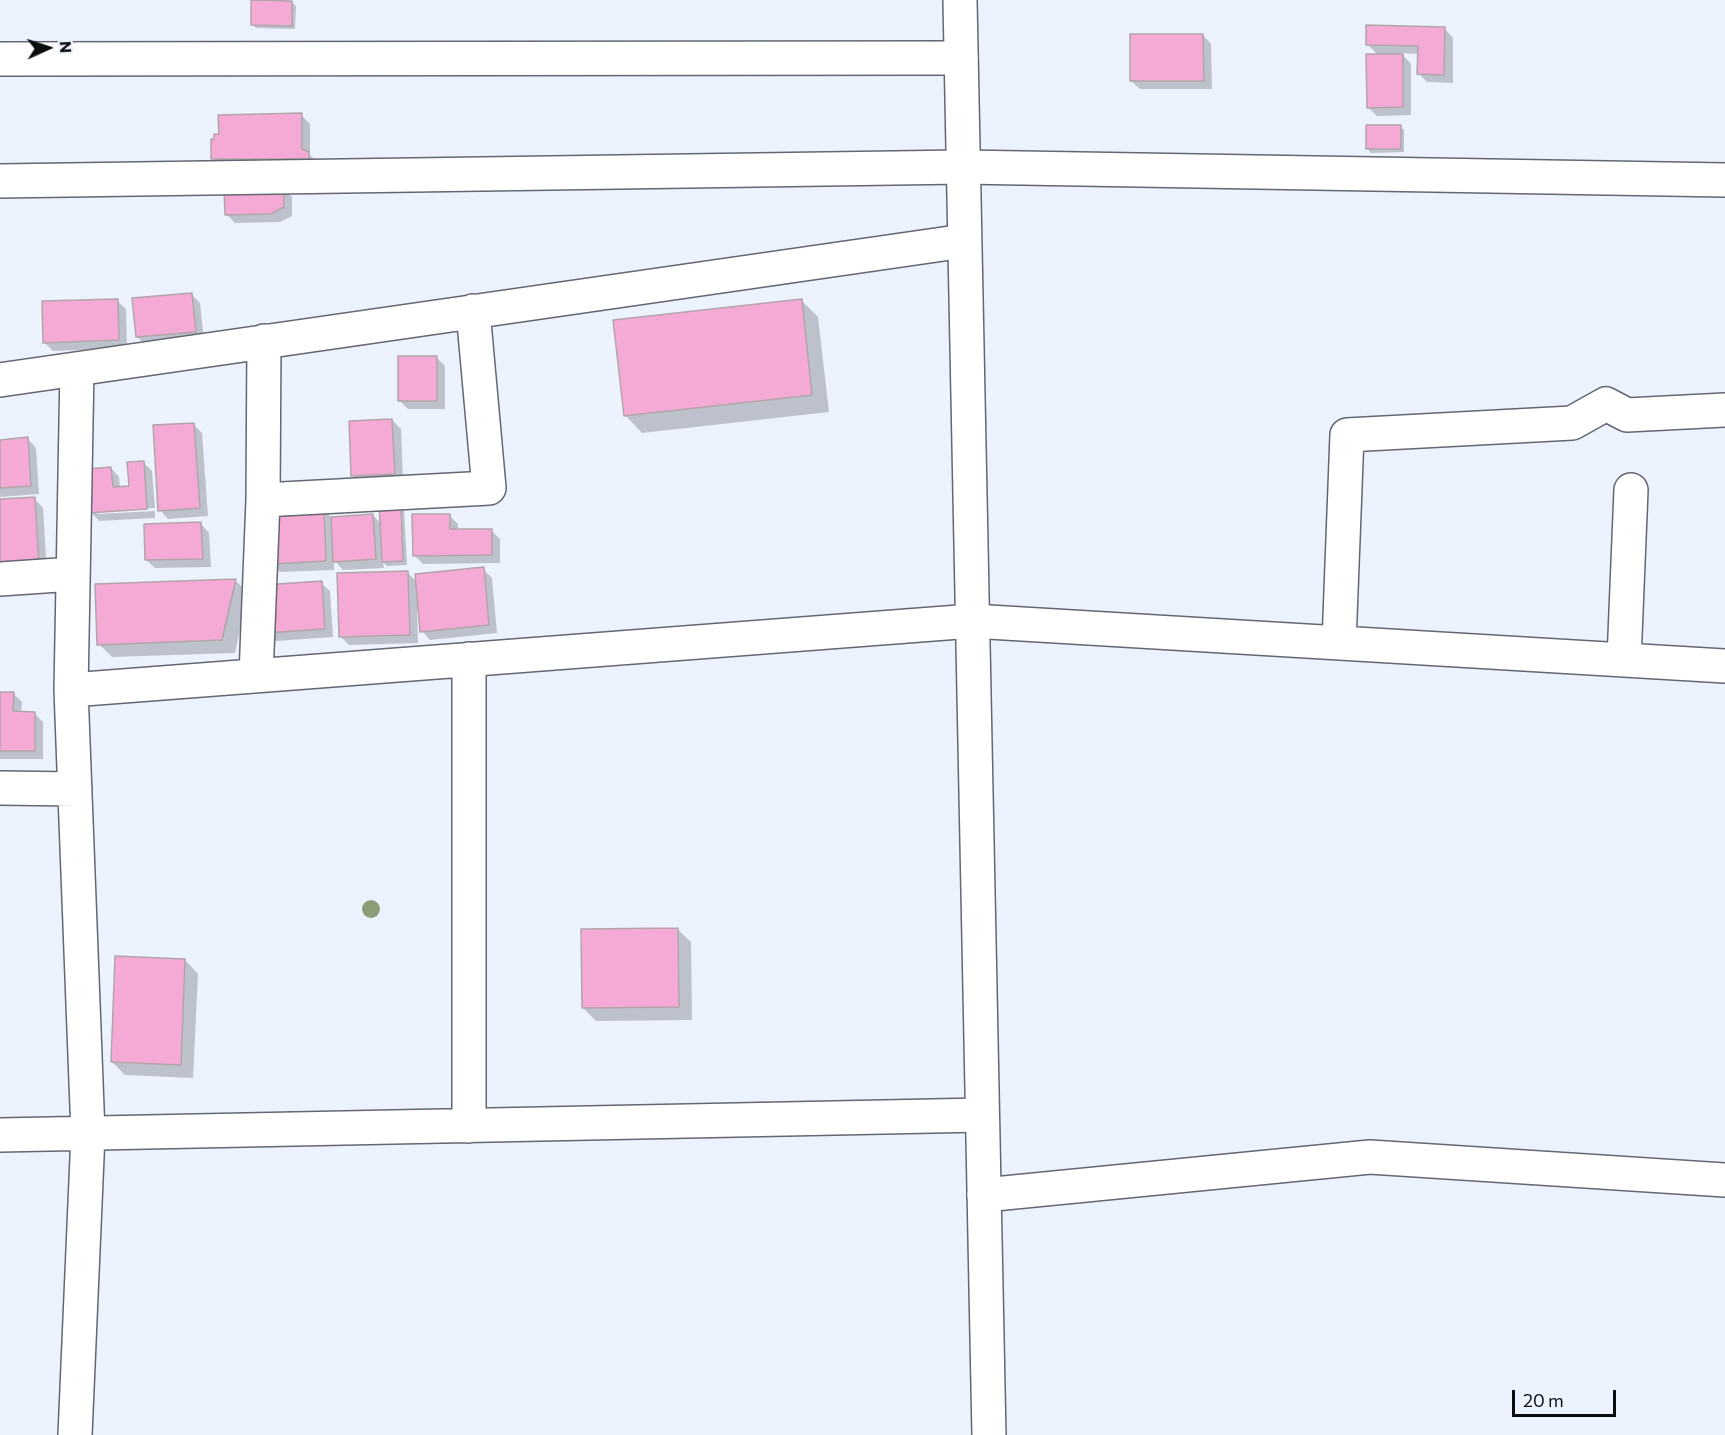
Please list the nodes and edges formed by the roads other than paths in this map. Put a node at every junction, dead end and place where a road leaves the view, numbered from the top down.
1 (960, 0) edge
2 (961, 58) junction
3 (0, 59) edge
4 (963, 167) junction
5 (1725, 180) edge
6 (0, 181) edge
7 (964, 241) junction
8 (472, 311) junction
9 (264, 341) junction
10 (77, 369) junction
11 (0, 380) edge
12 (1725, 410) edge
13 (1631, 490) dead end
14 (264, 500) junction
15 (73, 574) junction
16 (0, 579) edge
17 (972, 621) junction
18 (1339, 643) junction
19 (469, 659) junction
20 (1624, 660) junction
21 (1725, 666) edge
22 (256, 676) junction
23 (70, 690) junction
24 (0, 788) edge
25 (75, 789) junction
26 (982, 1115) junction
27 (470, 1126) junction
28 (88, 1134) junction
29 (0, 1136) edge
30 (1725, 1180) edge
31 (984, 1195) junction
32 (75, 1435) edge
33 (989, 1435) edge

1 - 2 main road
2 - 3 main road
2 - 4 main road
4 - 5 main road
4 - 6 main road
4 - 7 main road
7 - 8 main road
7 - 17 main road
8 - 9 main road
8 - 14 main road
9 - 10 main road
9 - 14 main road
10 - 11 main road
10 - 15 main road
12 - 18 main road
13 - 20 main road
14 - 22 main road
15 - 16 main road
15 - 23 main road
17 - 18 main road
17 - 19 main road
17 - 26 main road
18 - 20 main road
19 - 22 main road
19 - 27 main road
20 - 21 main road
22 - 23 main road
23 - 25 main road
24 - 25 main road
25 - 28 main road
26 - 27 main road
26 - 31 main road
27 - 28 main road
28 - 29 main road
28 - 32 main road
30 - 31 main road
31 - 33 main road

